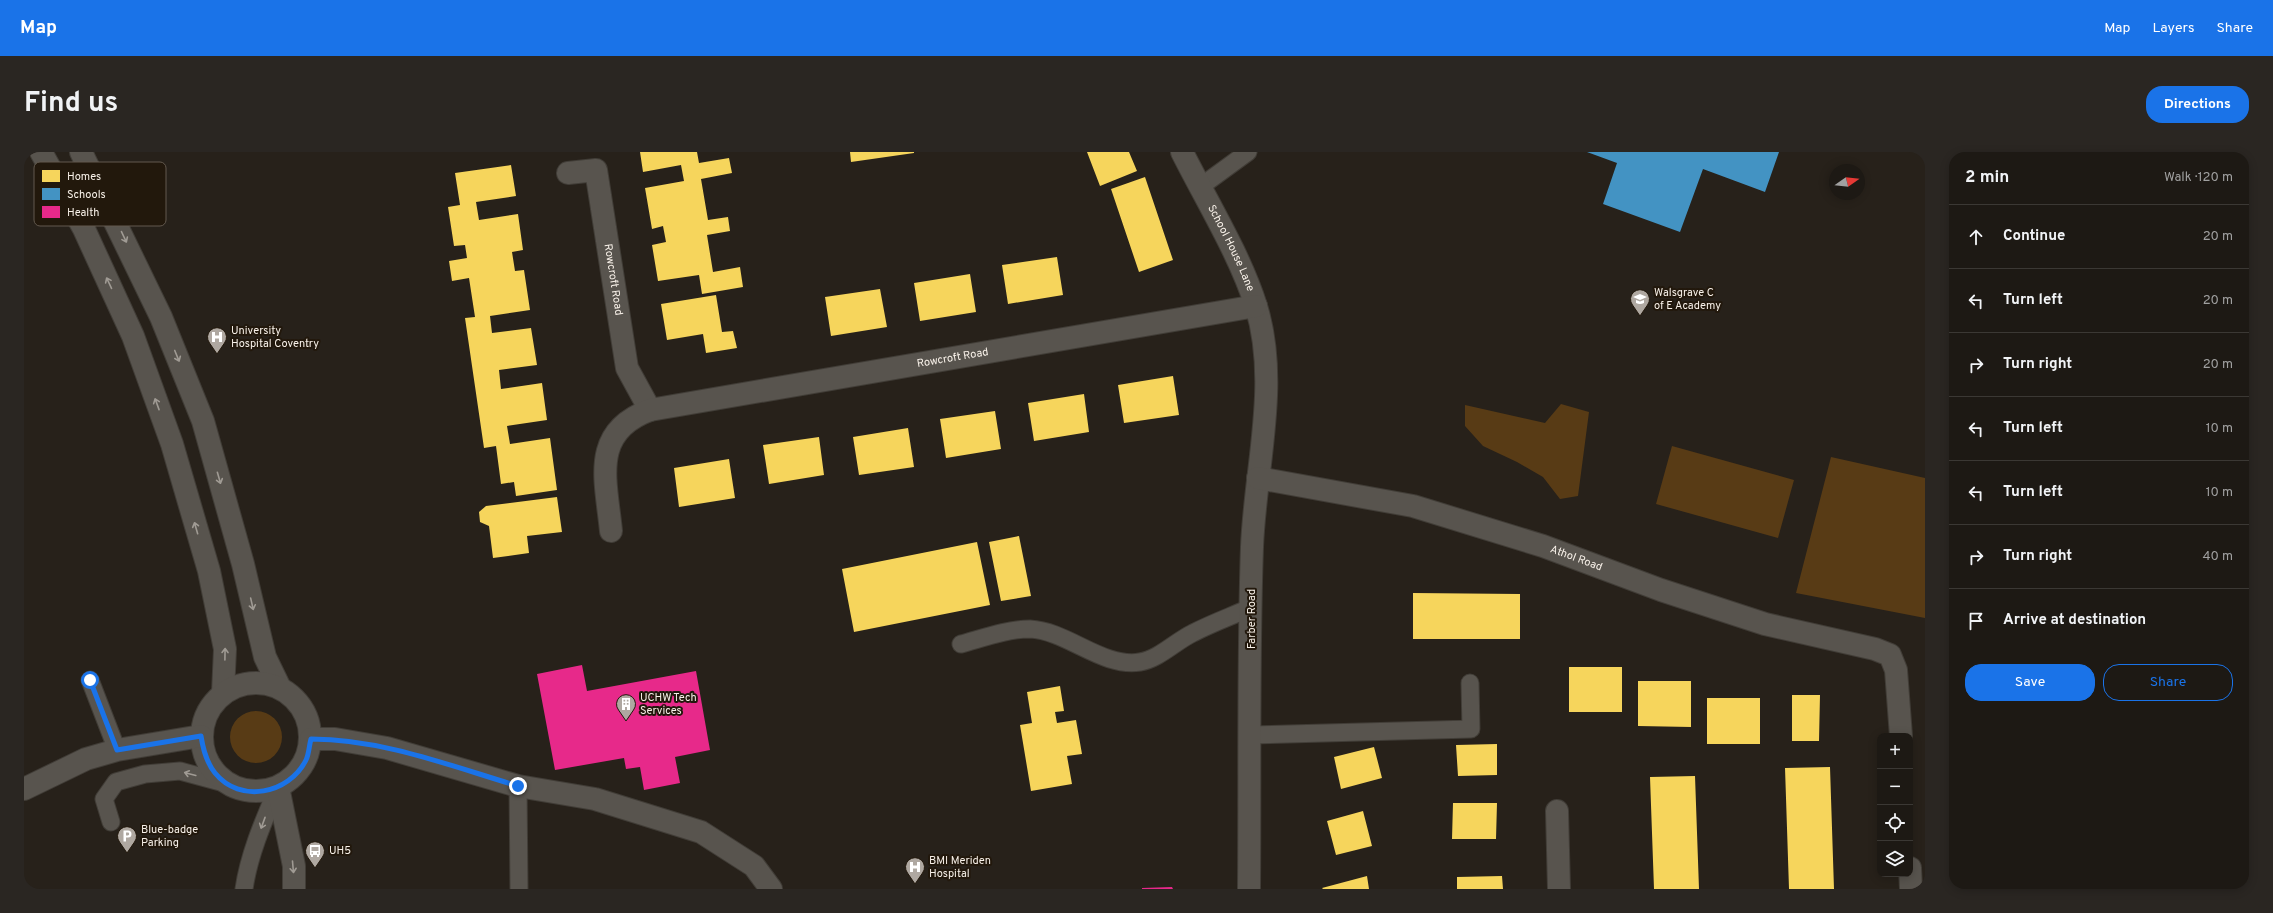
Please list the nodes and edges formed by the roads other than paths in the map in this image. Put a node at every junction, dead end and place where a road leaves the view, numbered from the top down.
1 (41, 152) edge
2 (81, 152) edge
3 (1182, 152) edge
4 (1248, 152) edge
5 (47, 162) edge
6 (86, 162) edge
7 (568, 173) dead end
8 (1200, 187) junction
9 (82, 226) edge
10 (117, 226) edge
11 (1256, 306) junction
12 (1265, 350) joint
13 (650, 410) junction
14 (1258, 478) junction
15 (611, 531) dead end
16 (1252, 607) junction
17 (961, 644) dead end
18 (90, 680) dead end
19 (1470, 684) dead end
20 (280, 688) junction
21 (223, 693) junction
22 (1901, 733) edge
23 (1251, 735) junction
24 (201, 736) junction
25 (311, 739) junction
26 (117, 750) junction
27 (228, 784) junction
28 (518, 786) junction
29 (278, 787) junction
30 (24, 789) edge
31 (1557, 811) dead end
32 (111, 822) dead end
33 (1910, 877) edge
34 (244, 889) edge
35 (294, 889) edge
36 (519, 889) edge
37 (771, 889) edge
38 (1249, 889) edge
39 (1559, 889) edge
40 (1911, 889) edge

5 -> 1 street
2 -> 6 street
3 - 8 street, School House Lane
4 - 8 lane
7 - 13 street, Rowcroft Road
8 - 11 street, School House Lane
21 -> 9 street
10 -> 20 street
11 - 12 street, School House Lane
11 - 13 street, Rowcroft Road
12 - 14 street, Farber Road
13 - 15 street, Rowcroft Road
14 - 16 street, Farber Road
14 - 22 street, Athol Road
16 - 17 lane
16 - 23 street, Farber Road
18 - 26 lane
19 - 23 lane
20 - 21 street
20 - 25 street
21 - 24 street
23 - 38 street, Farber Road
24 - 26 street
24 - 27 street
25 - 28 street
25 - 29 street
26 - 30 street
27 - 29 street
27 -> 32 lane
28 - 36 lane
28 - 37 street
29 -> 34 lane
29 -> 35 street
31 - 39 street
33 - 40 street

